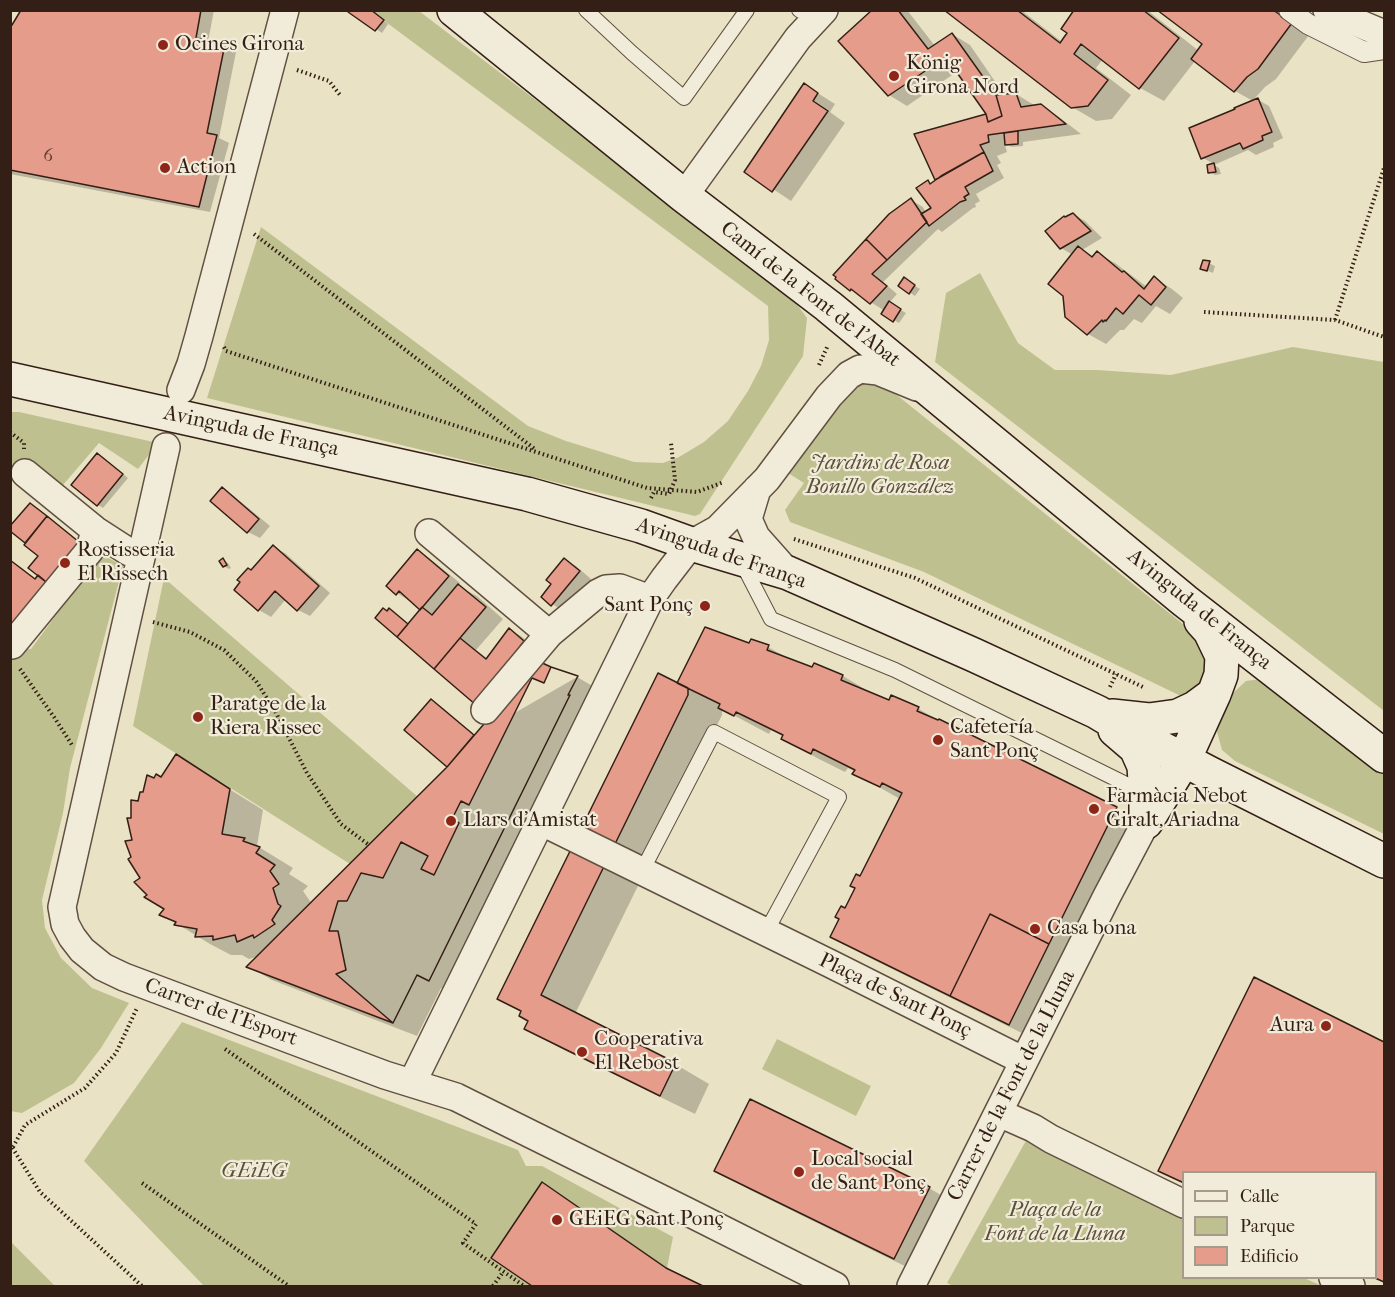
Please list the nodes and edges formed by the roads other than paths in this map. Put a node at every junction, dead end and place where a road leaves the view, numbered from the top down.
1 (285, 10) edge
2 (454, 10) edge
3 (586, 10) edge
4 (747, 10) edge
5 (1288, 10) edge
6 (1327, 10) edge
7 (813, 13) edge
8 (1384, 34) edge
9 (1384, 49) edge
10 (684, 196) junction
11 (10, 379) edge
12 (182, 390) dead end
13 (933, 393) junction
14 (166, 447) dead end
15 (25, 473) dead end
16 (758, 488) junction
17 (95, 530) junction
18 (429, 533) dead end
19 (691, 544) junction
20 (141, 555) junction
21 (739, 559) junction
22 (788, 573) junction
23 (650, 599) junction
24 (1185, 602) junction
25 (549, 634) junction
26 (14, 654) road end
27 (1214, 694) junction
28 (485, 710) dead end
29 (1097, 712) junction
30 (1384, 756) edge
31 (1184, 760) junction
32 (1146, 809) junction
33 (540, 821) junction
34 (1384, 861) edge
35 (642, 871) junction
36 (766, 932) junction
37 (1024, 1061) junction
38 (412, 1083) junction
39 (999, 1113) junction
40 (1182, 1203) edge
41 (1334, 1279) edge
42 (835, 1287) edge
43 (911, 1287) edge
44 (1351, 1287) edge

1 - 12 street
2 - 10 main road, Camí de la Font de l'Abat
3 - 4 lane
5 - 9 street
6 - 8 street
7 - 10 street
10 - 13 main road, Camí de la Font de l'Abat
11 - 19 main road, Avinguda de França
13 - 16 street, Camí de la Font de l'Abat
13 - 24 main road, Avinguda de França
14 - 20 street, Carrer de l'Esport
15 - 17 street
16 - 19 street, Camí de la Font de l'Abat
16 - 22 street, Camí de la Font de l'Abat
17 - 20 street
17 - 26 street
18 - 25 street
19 - 21 main road, Avinguda de França
19 - 23 street
20 - 38 street, Carrer de l'Esport
21 - 22 main road, Avinguda de França
21 - 32 lane
22 - 29 main road, Avinguda de França
23 - 25 street
23 - 33 street
24 - 27 main road
24 - 30 main road, Avinguda de França
25 - 28 street
27 - 29 main road
27 - 31 main road
29 - 31 main road, Avinguda de França
29 - 32 main road
31 - 32 main road
31 - 34 main road, Avinguda de França
32 - 37 street, Carrer de la Font de la Lluna
33 - 35 street, Plaça de Sant Ponç
33 - 38 street
35 - 36 street, Plaça de Sant Ponç
35 - 36 lane
36 - 37 street, Plaça de Sant Ponç
37 - 39 street, Carrer de la Font de la Lluna
38 - 42 street, Carrer de l'Esport
39 - 40 street
39 - 43 street, Carrer de la Font de la Lluna
41 - 44 street

